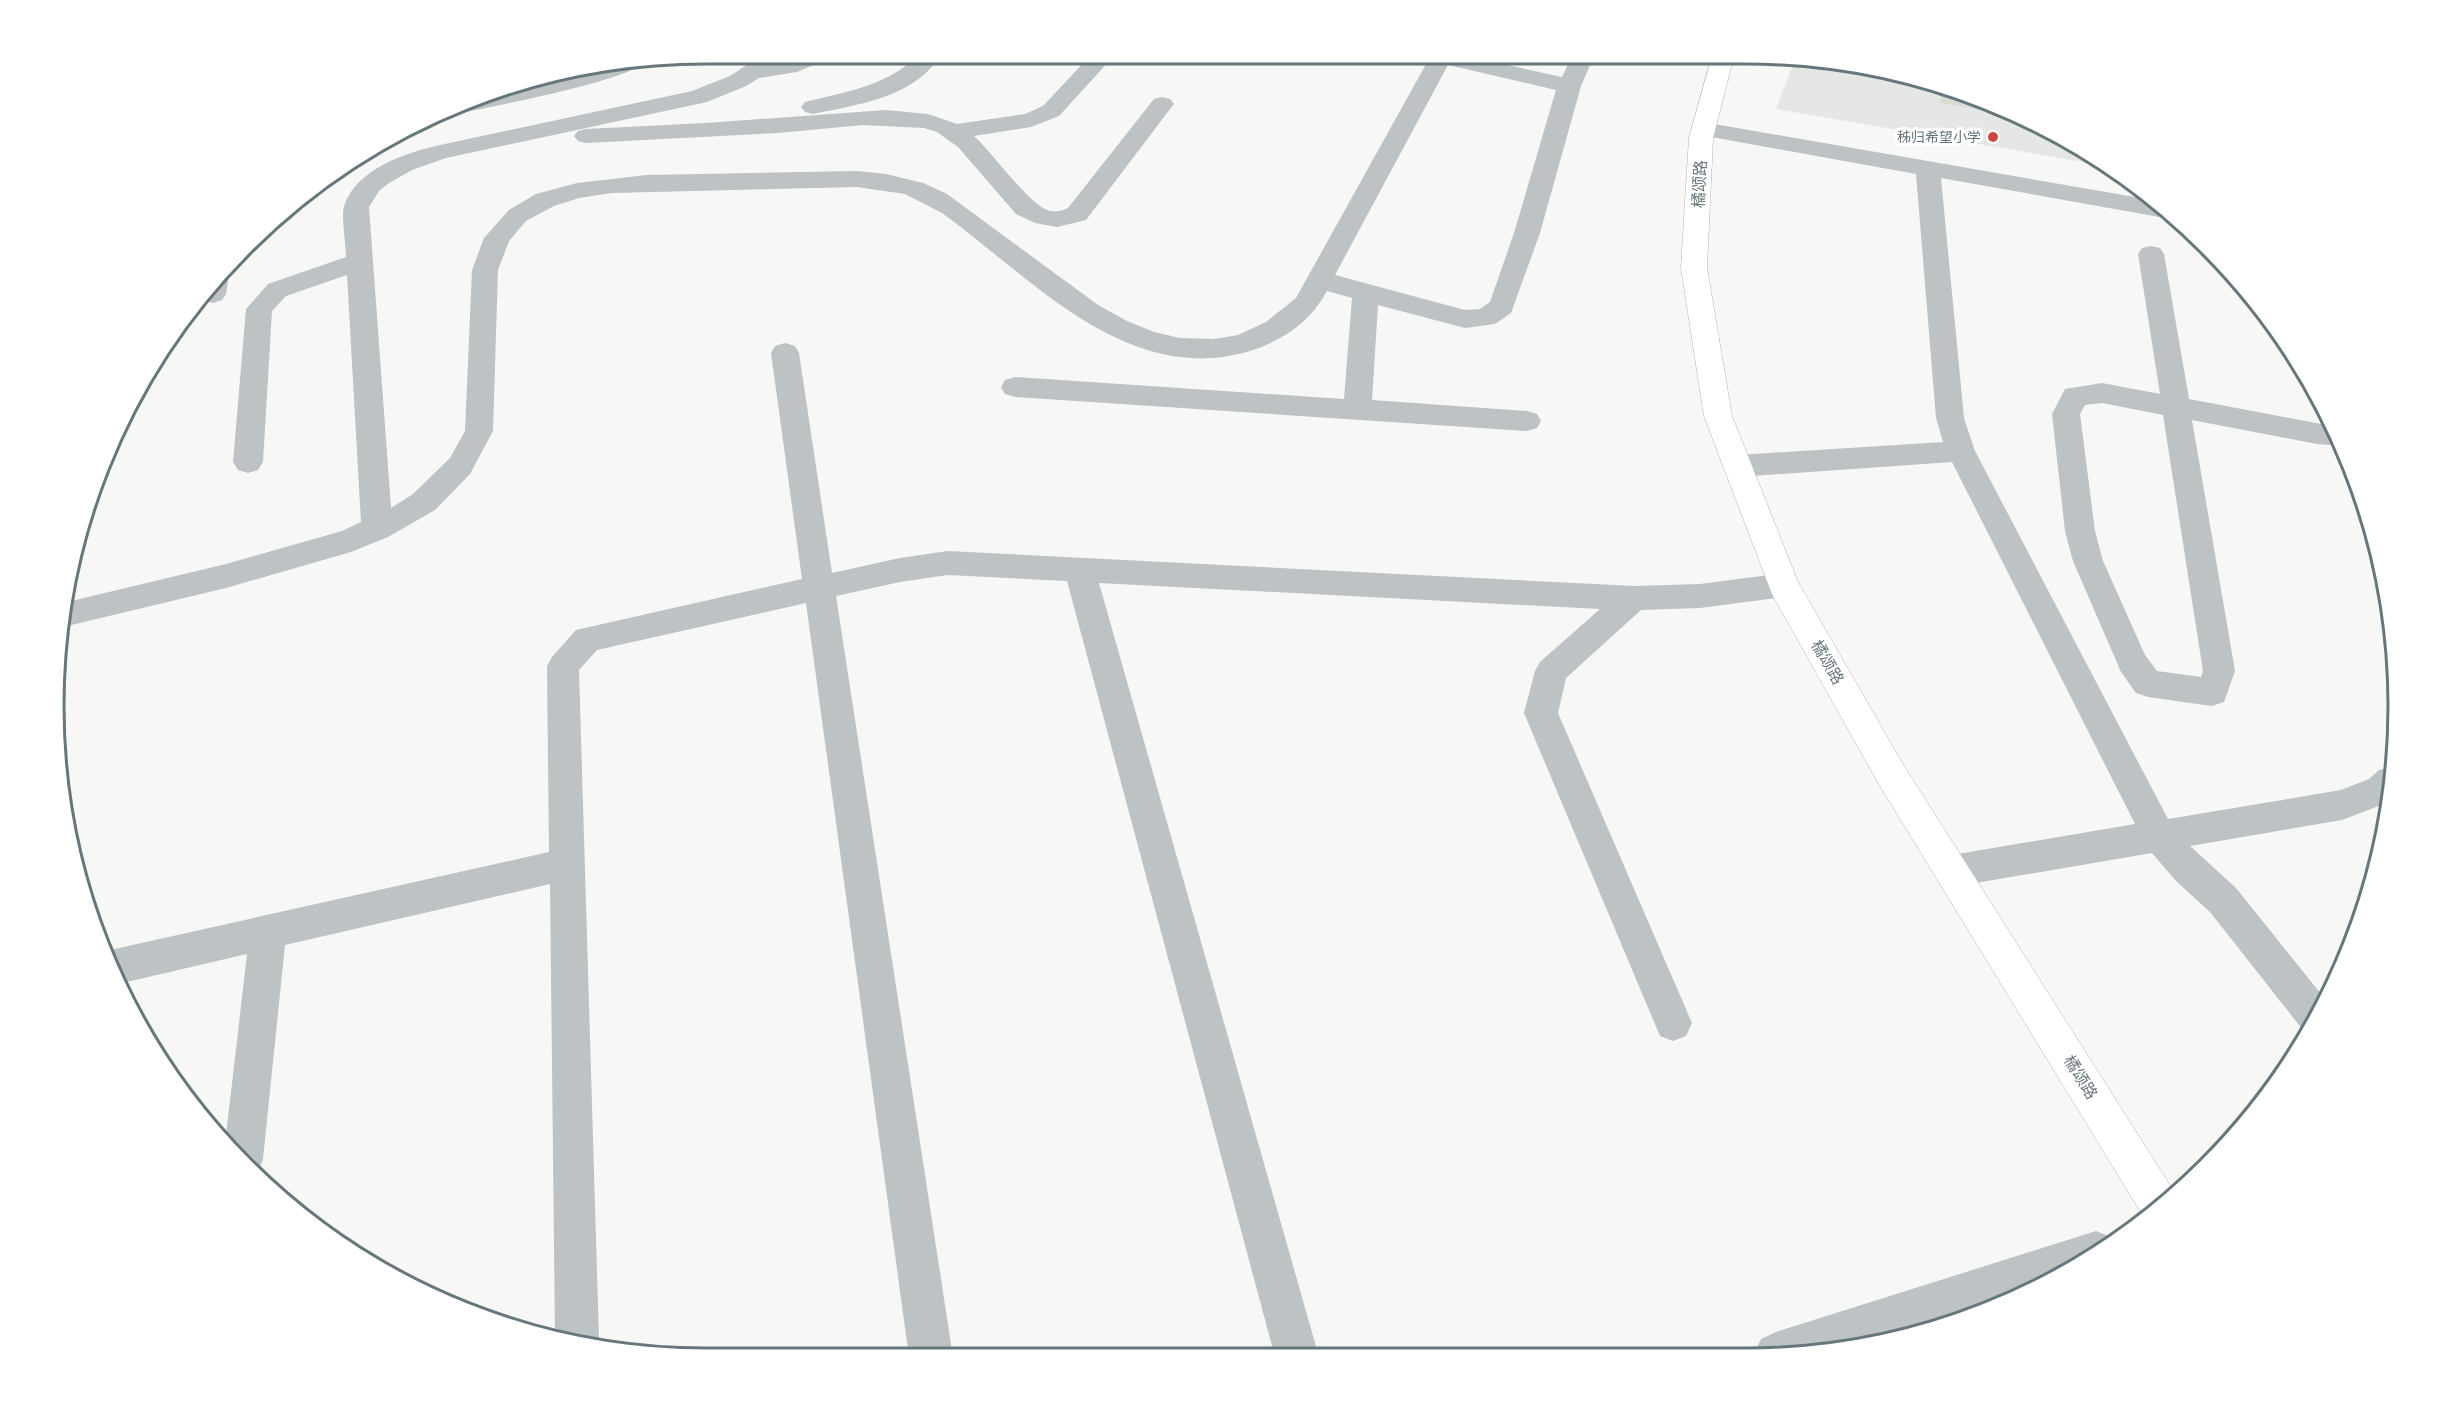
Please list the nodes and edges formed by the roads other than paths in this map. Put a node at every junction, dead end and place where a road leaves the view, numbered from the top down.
1 (796, 64) edge
2 (921, 64) edge
3 (1095, 64) edge
4 (1438, 64) edge
5 (1473, 64) edge
6 (1579, 64) edge
7 (1721, 64) edge
8 (764, 65) edge
9 (594, 75) edge
10 (1569, 86) junction
11 (516, 94) edge
12 (1162, 104) dead end
13 (764, 127) junction
14 (1703, 129) junction
15 (954, 132) junction
16 (520, 134) junction
17 (1928, 169) junction
18 (2149, 207) edge
19 (2151, 254) dead end
20 (359, 262) junction
21 (1320, 280) junction
22 (1366, 292) junction
23 (785, 352) dead end
24 (1016, 387) dead end
25 (2175, 407) junction
26 (1357, 410) junction
27 (1527, 421) dead end
28 (2327, 434) edge
29 (1961, 451) junction
30 (248, 462) dead end
31 (1738, 466) junction
32 (377, 529) junction
33 (1080, 571) junction
34 (1784, 585) junction
35 (819, 587) junction
36 (1634, 598) junction
37 (71, 613) edge
38 (2382, 789) edge
39 (2159, 836) junction
40 (566, 864) junction
41 (1952, 871) junction
42 (268, 932) junction
43 (120, 966) edge
44 (2311, 1010) edge
45 (1672, 1023) dead end
46 (244, 1151) edge
47 (2156, 1199) edge
48 (2069, 1261) edge
49 (577, 1334) edge
50 (1807, 1344) edge
51 (930, 1348) edge
52 (1295, 1348) edge

1 - 8 street
2 - 13 street
3 - 15 street
4 - 21 street
5 - 10 street
6 - 10 street
7 - 14 highway, 橘颂路
8 - 16 street
9 - 11 street
10 - 22 street
12 - 15 street
13 - 15 street
13 - 16 street
14 - 17 street
14 - 31 highway, 橘颂路
16 - 20 street
17 - 18 street
17 - 29 street
19 - 25 street
20 - 30 street
20 - 32 street
21 - 22 street
21 - 32 street
22 - 26 street
23 - 35 street
24 - 26 street
25 - 25 street
25 - 28 street
26 - 27 street
29 - 31 street
29 - 39 street
31 - 34 highway, 橘颂路
32 - 37 street
33 - 35 street
33 - 36 street
33 - 52 street
34 - 36 street
34 - 41 highway, 橘颂路
35 - 40 street
35 - 51 street
36 - 45 street
38 - 39 street
39 - 41 street
39 - 44 street
40 - 42 street
40 - 49 street
41 - 47 highway, 橘颂路
42 - 43 street
42 - 46 street
48 - 50 street

